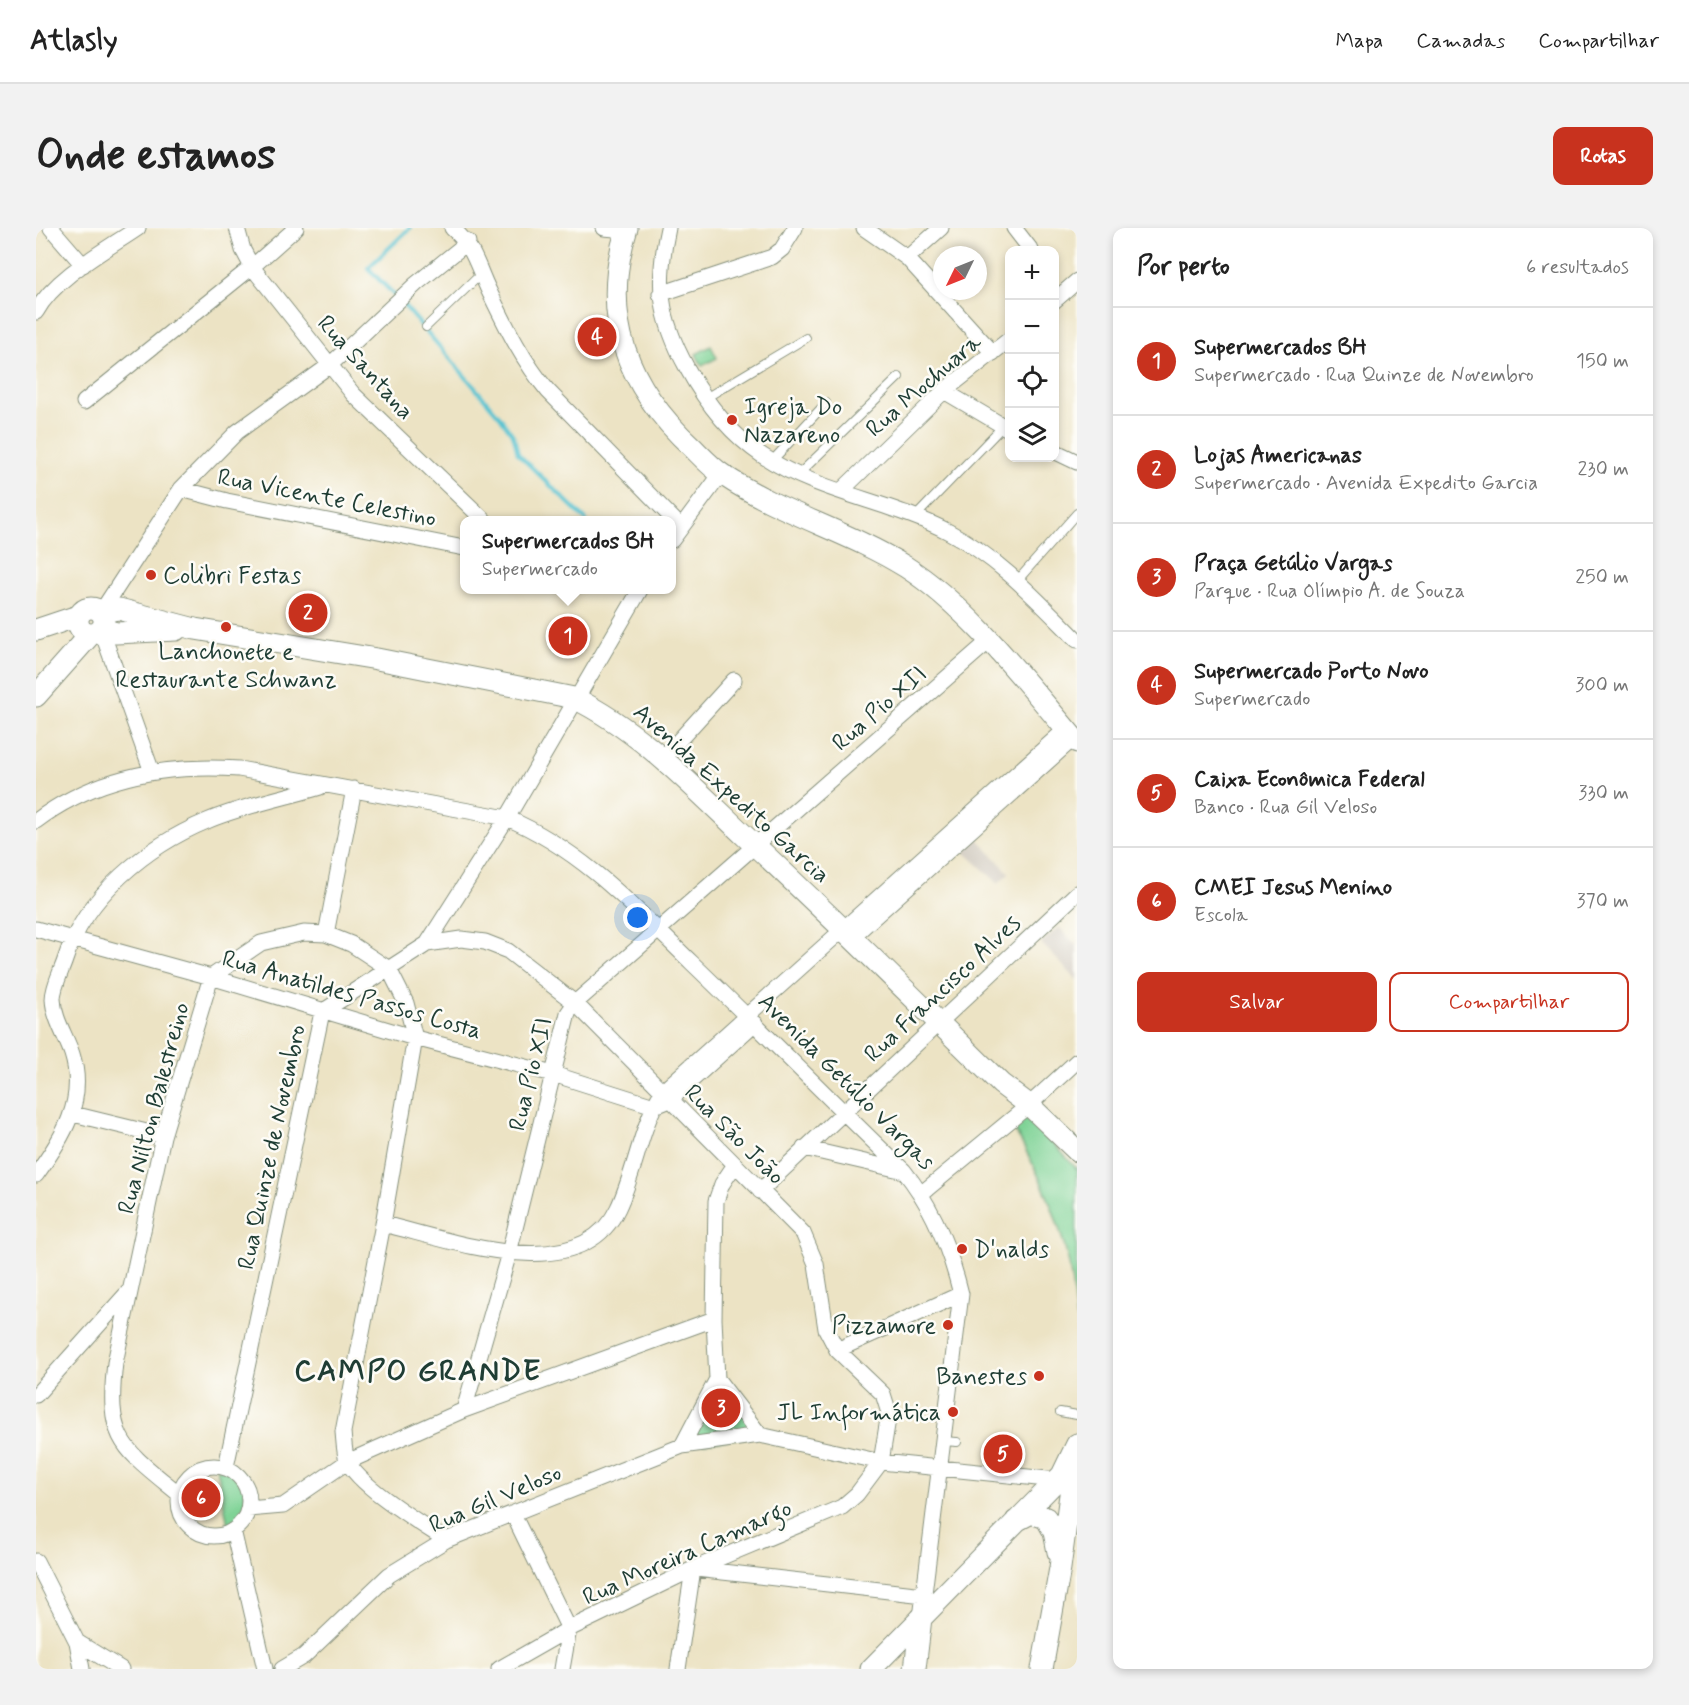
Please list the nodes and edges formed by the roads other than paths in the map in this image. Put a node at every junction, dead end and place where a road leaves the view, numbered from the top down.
1 (51, 228) edge
2 (138, 228) edge
3 (237, 228) edge
4 (296, 228) edge
5 (452, 228) edge
6 (604, 228) edge
7 (668, 228) edge
8 (795, 228) edge
9 (864, 228) edge
10 (941, 228) edge
11 (1014, 228) edge
12 (626, 229) edge
13 (468, 242) junction
14 (1028, 246) edge
15 (907, 258) junction
16 (83, 265) junction
17 (252, 267) junction
18 (481, 274) junction
19 (1077, 281) edge
20 (1059, 291) edge
21 (660, 294) junction
22 (36, 312) edge
23 (426, 327) dead end
24 (806, 338) dead end
25 (1005, 343) edge
26 (993, 353) junction
27 (330, 365) junction
28 (899, 377) dead end
29 (944, 391) junction
30 (704, 399) junction
31 (84, 402) dead end
32 (826, 403) dead end
33 (1005, 427) edge
34 (1005, 429) edge
35 (1059, 453) edge
36 (1076, 460) edge
37 (772, 461) junction
38 (721, 474) junction
39 (799, 474) junction
40 (181, 489) junction
41 (841, 491) junction
42 (1077, 513) edge
43 (480, 516) edge
44 (670, 516) edge
45 (916, 516) junction
46 (676, 522) edge
47 (680, 526) junction
48 (676, 533) edge
49 (460, 547) edge
50 (1017, 581) junction
51 (638, 594) edge
52 (98, 625) junction
53 (36, 630) edge
54 (1077, 640) edge
55 (989, 641) junction
56 (734, 680) dead end
57 (36, 696) edge
58 (574, 698) junction
59 (1072, 736) edge
60 (662, 759) junction
61 (152, 772) junction
62 (322, 786) junction
63 (354, 789) junction
64 (507, 818) junction
65 (36, 821) edge
66 (756, 846) junction
67 (1077, 893) edge
68 (36, 929) edge
69 (658, 930) junction
70 (847, 933) junction
71 (326, 934) junction
72 (71, 939) junction
73 (427, 944) junction
74 (389, 969) junction
75 (211, 977) junction
76 (575, 1004) junction
77 (322, 1012) junction
78 (751, 1019) junction
79 (937, 1023) junction
80 (415, 1038) junction
81 (1077, 1061) edge
82 (553, 1074) junction
83 (662, 1099) junction
84 (1029, 1105) junction
85 (843, 1112) junction
86 (73, 1114) junction
87 (163, 1136) junction
88 (804, 1148) junction
89 (1077, 1150) edge
90 (734, 1166) junction
91 (903, 1171) junction
92 (36, 1175) edge
93 (760, 1191) junction
94 (922, 1193) junction
95 (383, 1224) junction
96 (509, 1253) junction
97 (131, 1290) junction
98 (961, 1294) junction
99 (714, 1319) junction
100 (837, 1350) junction
101 (717, 1379) junction
102 (36, 1395) edge
103 (464, 1410) junction
104 (1060, 1412) dead end
105 (1077, 1415) edge
106 (760, 1435) junction
107 (941, 1440) junction
108 (957, 1442) dead end
109 (1077, 1443) edge
110 (682, 1446) junction
111 (348, 1462) junction
112 (880, 1462) junction
113 (938, 1466) junction
114 (226, 1467) junction
115 (1069, 1485) edge
116 (179, 1494) junction
117 (248, 1509) junction
118 (513, 1514) junction
119 (1014, 1522) junction
120 (233, 1530) junction
121 (446, 1540) junction
122 (36, 1561) edge
123 (1060, 1568) junction
124 (693, 1569) junction
125 (924, 1595) junction
126 (921, 1618) junction
127 (569, 1629) junction
128 (77, 1642) junction
129 (82, 1669) edge
130 (121, 1669) edge
131 (265, 1669) edge
132 (282, 1669) edge
133 (499, 1669) edge
134 (562, 1669) edge
135 (678, 1669) edge
136 (871, 1669) edge
137 (915, 1669) edge
138 (1042, 1669) edge

1 - 16 street
2 - 16 street
3 - 17 street, Rua Santana
4 - 17 street
5 - 13 street
6 - 12 street
7 - 21 street
8 - 21 street
9 - 15 street
10 - 15 street
11 - 14 street
12 - 38 main road
13 - 18 street
13 - 27 street
15 - 26 street
16 - 22 street
17 - 27 street, Rua Santana
17 - 31 street
18 - 23 lane
18 - 44 street
19 - 20 street
21 - 30 street
24 - 30 lane
25 - 26 street, Rua Mochuara
26 - 29 street, Rua Mochuara
27 - 40 street
27 - 43 street, Rua Santana
28 - 39 lane
29 - 33 street
29 - 41 street, Rua Mochuara
30 - 37 street
32 - 37 lane
34 - 45 lane
35 - 36 street
37 - 39 street
38 - 47 street
38 - 55 main road
39 - 41 street
40 - 49 street, Rua Vicente Celestino
40 - 52 street
41 - 45 street
42 - 50 lane
45 - 50 street
46 - 47 street
47 - 48 street
50 - 54 street
51 - 58 street, Rua Quinze de Novembro
52 - 53 main road
52 - 57 main road
52 - 58 main road, Avenida Expedito Garcia
52 - 61 street
55 - 59 main road
55 - 66 street, Rua Pio XII
56 - 60 street
58 - 60 main road, Avenida Expedito Garcia
58 - 64 street, Rua Quinze de Novembro
59 - 70 street
60 - 66 main road, Avenida Expedito Garcia
61 - 62 street, Avenida Getúlio Vargas
61 - 65 street, Avenida Getúlio Vargas
62 - 63 street, Avenida Getúlio Vargas
62 - 72 street
63 - 64 street, Avenida Getúlio Vargas
63 - 71 street
64 - 69 street, Avenida Getúlio Vargas
64 - 73 street, Rua Quinze de Novembro
66 - 69 street, Rua Pio XII
66 - 70 main road, Avenida Expedito Garcia
67 - 79 street, Rua Francisco Alves
68 - 72 street, Rua Anatildes Passos Costa
69 - 76 street, Rua Pio XII
69 - 78 street, Avenida Getúlio Vargas
70 - 78 street
70 - 79 main road, Avenida Expedito Garcia
71 - 74 street, Rua Nilton Balestreino
71 - 75 street, Rua Nilton Balestreino
72 - 75 street, Rua Anatildes Passos Costa
72 - 86 street
73 - 74 street, Rua Quinze de Novembro
73 - 76 street, Rua São João
74 - 77 street, Rua Quinze de Novembro
74 - 80 street
75 - 77 street, Rua Anatildes Passos Costa
75 - 87 street, Rua Nilton Balestreino
76 - 82 street, Rua Pio XII
76 - 83 street, Rua São João
77 - 80 street, Rua Anatildes Passos Costa
77 - 114 street, Rua Quinze de Novembro
78 - 83 street
78 - 85 street, Avenida Getúlio Vargas
79 - 84 main road, Avenida Expedito Garcia
79 - 85 street, Rua Francisco Alves
80 - 82 street, Rua Anatildes Passos Costa
80 - 95 street
81 - 84 street
82 - 83 street, Rua Anatildes Passos Costa
82 - 96 street, Rua Pio XII
83 - 90 street, Rua São João
83 - 96 street
84 - 89 main road, Avenida Expedito Garcia
84 - 94 street
85 - 88 street, Rua Francisco Alves
85 - 91 street, Avenida Getúlio Vargas
86 - 87 street
86 - 92 street
87 - 97 street, Rua Nilton Balestreino
88 - 91 street
88 - 93 street, Rua Francisco Alves
90 - 93 street, Rua São João
90 - 99 street
91 - 94 street, Avenida Getúlio Vargas
93 - 100 street, Rua São João
94 - 98 street, Avenida Getúlio Vargas
95 - 96 street
95 - 111 street
96 - 103 street, Rua Pio XII
97 - 102 street
97 - 116 street, Rua Nilton Balestreino
98 - 100 street
98 - 107 street, Avenida Getúlio Vargas
99 - 101 street
99 - 103 street
100 - 112 street, Rua São João
101 - 106 street
101 - 110 street
103 - 111 street
104 - 105 lane
106 - 110 street, Rua Gil Veloso
106 - 112 street
107 - 108 lane
107 - 113 street, Avenida Getúlio Vargas
109 - 115 main road
110 - 118 street, Rua Gil Veloso
111 - 117 street
111 - 121 street
112 - 113 street
112 - 124 street, Rua Moreira Camargo
113 - 115 street
113 - 125 street, Avenida Getúlio Vargas
114 - 116 street
114 - 117 street
115 - 119 main road
115 - 123 main road
116 - 120 street
117 - 120 street
118 - 121 street, Rua Gil Veloso
118 - 127 street
119 - 123 main road
119 - 126 main road
120 - 131 street
121 - 132 street, Rua Gil Veloso
122 - 128 street
123 - 138 main road
124 - 125 street
124 - 127 street, Rua Moreira Camargo
124 - 135 street
125 - 126 street, Avenida Getúlio Vargas
126 - 136 main road
126 - 137 main road, Avenida Getúlio Vargas
127 - 133 street, Rua Moreira Camargo
127 - 134 street
128 - 129 street
128 - 130 street

